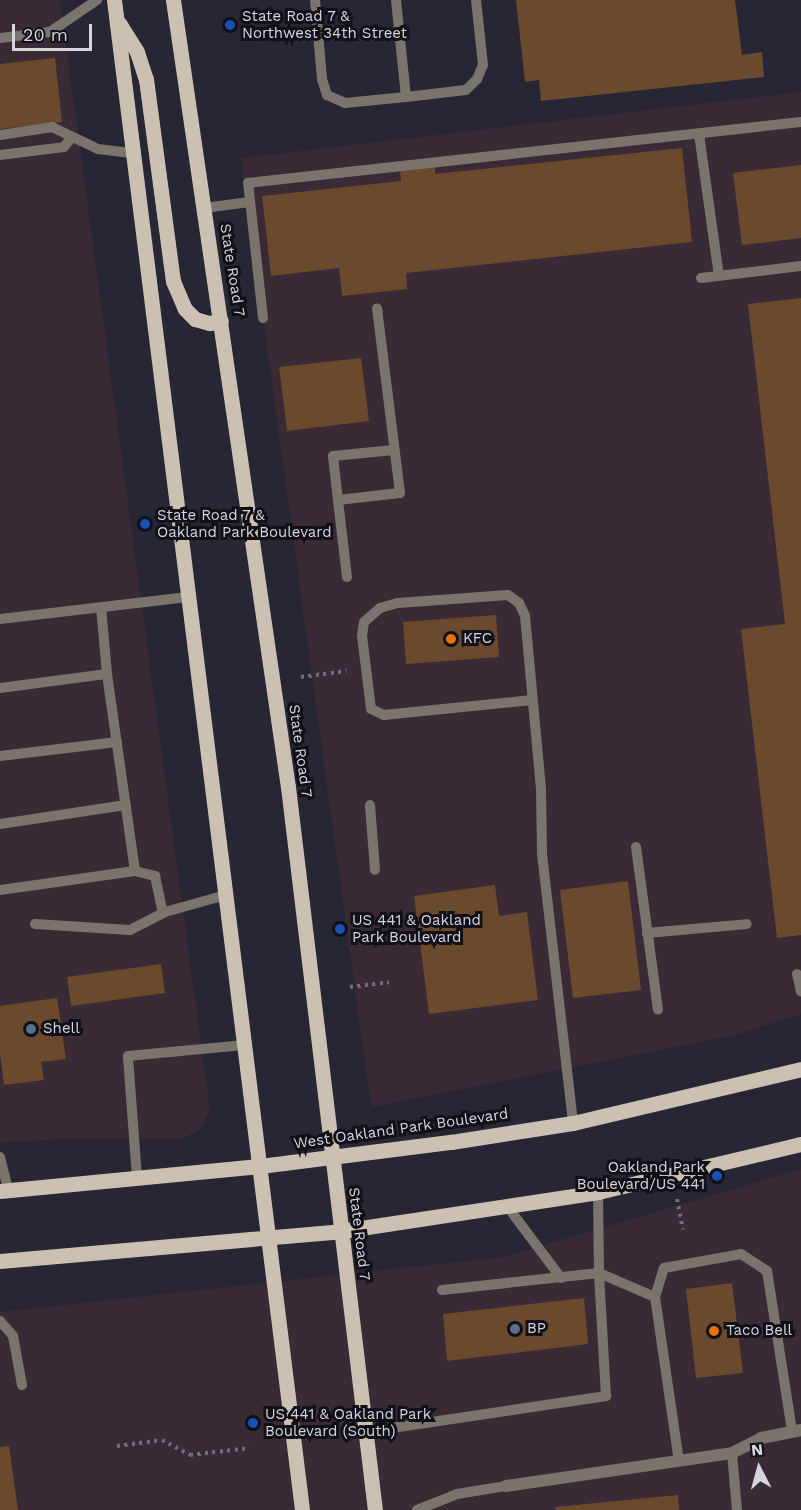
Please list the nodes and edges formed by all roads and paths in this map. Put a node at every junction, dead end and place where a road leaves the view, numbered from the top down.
1 (97, 0) edge
2 (114, 0) edge
3 (173, 0) edge
4 (315, 0) edge
5 (396, 0) edge
6 (476, 0) edge
7 (116, 18) junction
8 (0, 38) edge
9 (406, 97) junction
10 (801, 122) edge
11 (699, 134) junction
12 (0, 135) edge
13 (71, 138) junction
14 (133, 153) junction
15 (0, 155) edge
16 (250, 202) junction
17 (204, 208) junction
18 (801, 266) edge
19 (719, 276) junction
20 (701, 278) dead end
21 (377, 308) dead end
22 (263, 318) dead end
23 (221, 321) junction
24 (394, 450) junction
25 (338, 500) junction
26 (347, 577) dead end
27 (188, 597) junction
28 (101, 608) junction
29 (0, 619) edge
30 (366, 669) junction
31 (107, 674) junction
32 (301, 677) dead end
33 (0, 688) edge
34 (532, 700) junction
35 (117, 742) junction
36 (0, 756) edge
37 (126, 805) junction
38 (370, 805) dead end
39 (0, 824) edge
40 (636, 847) dead end
41 (375, 870) dead end
42 (135, 871) junction
43 (0, 890) edge
44 (226, 895) junction
45 (163, 913) junction
46 (35, 924) dead end
47 (747, 924) dead end
48 (647, 933) junction
49 (797, 974) dead end
50 (389, 982) dead end
51 (350, 987) dead end
52 (801, 992) edge
53 (658, 1010) dead end
54 (245, 1045) junction
55 (801, 1069) edge
56 (573, 1123) junction
57 (801, 1144) edge
58 (0, 1157) edge
59 (332, 1158) junction
60 (260, 1166) junction
61 (137, 1177) junction
62 (4, 1190) edge
63 (597, 1192) junction
64 (677, 1199) dead end
65 (507, 1206) junction
66 (682, 1229) dead end
67 (341, 1231) junction
68 (269, 1239) junction
69 (0, 1261) edge
70 (598, 1273) junction
71 (561, 1278) junction
72 (442, 1290) dead end
73 (655, 1297) junction
74 (0, 1321) edge
75 (22, 1385) dead end
76 (796, 1430) edge
77 (365, 1432) junction
78 (117, 1446) dead end
79 (250, 1448) dead end
80 (732, 1453) junction
81 (679, 1461) junction
82 (506, 1486) joint
83 (302, 1510) edge
84 (375, 1510) edge
85 (417, 1510) edge
86 (737, 1510) edge

1 - 8 lane
2 - 7 main road
3 - 17 main road, State Road 7
4 - 9 lane
5 - 9 lane
6 - 9 lane
7 - 14 main road
7 - 23 main road
10 - 11 lane
11 - 16 lane
11 - 19 lane
12 - 13 lane
13 - 14 lane
13 - 15 lane
14 - 27 main road
16 - 17 lane
16 - 22 lane
17 - 23 main road, State Road 7
18 - 19 lane
19 - 20 lane
21 - 24 lane
23 - 59 main road, State Road 7
24 - 25 lane
24 - 25 lane
25 - 26 lane
27 - 28 lane
27 - 44 main road
28 - 29 lane
28 - 31 lane
30 - 32 path
30 - 34 lane
30 - 34 lane
31 - 33 lane
31 - 35 lane
34 - 56 lane
35 - 36 lane
35 - 37 lane
37 - 39 lane
37 - 42 lane
38 - 41 lane
40 - 48 lane
42 - 43 lane
42 - 45 lane
44 - 45 lane
44 - 54 main road
45 - 46 lane
47 - 48 lane
48 - 53 lane
49 - 52 lane
50 - 51 path
54 - 60 main road
54 - 61 lane
55 - 56 main road, West Oakland Park Boulevard
56 - 59 main road, West Oakland Park Boulevard
57 - 63 main road
58 - 62 lane
59 - 60 main road, West Oakland Park Boulevard
59 - 67 main road, State Road 7
60 - 61 main road, West Oakland Park Boulevard
60 - 68 main road
61 - 62 main road, West Oakland Park Boulevard
63 - 65 main road
63 - 70 lane
64 - 66 path
65 - 67 main road
65 - 71 lane
67 - 68 main road
67 - 77 main road, State Road 7
68 - 69 main road
68 - 83 main road
70 - 71 lane
70 - 73 lane
70 - 77 lane
71 - 72 lane
73 - 76 lane
73 - 81 lane
74 - 75 lane
76 - 80 street
77 - 84 main road, State Road 7
78 - 79 path
80 - 81 street
80 - 86 lane
81 - 82 street
82 - 85 lane

